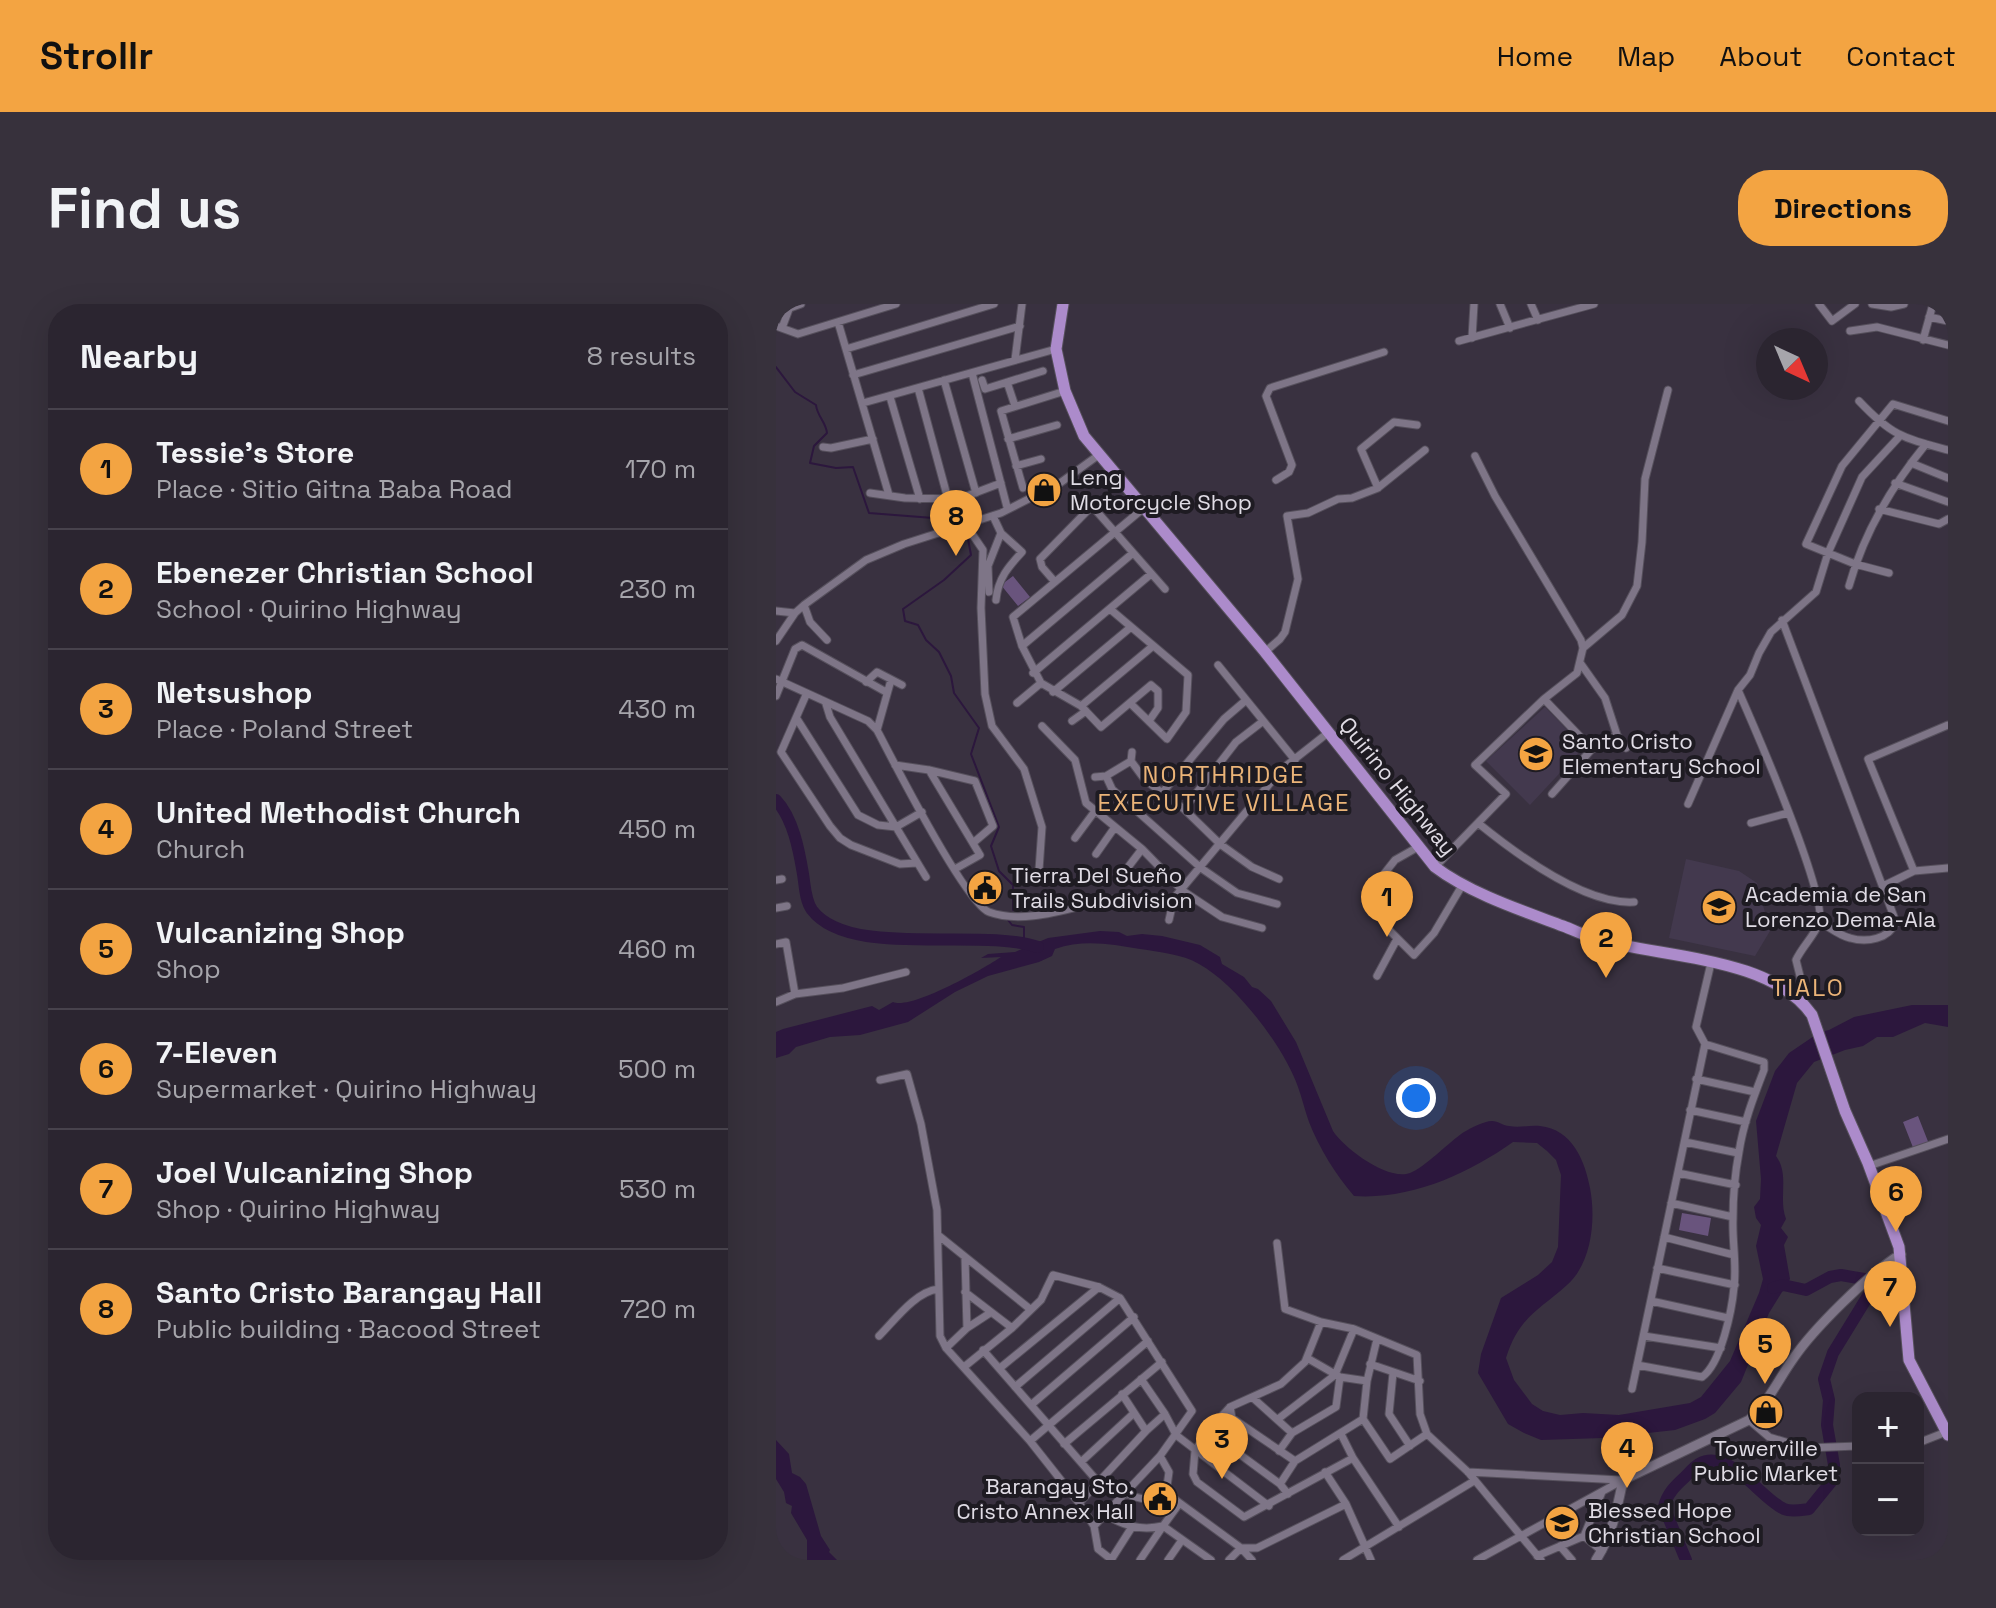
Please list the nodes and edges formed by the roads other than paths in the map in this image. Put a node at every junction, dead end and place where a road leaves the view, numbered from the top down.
1 (801, 304) edge
2 (896, 304) edge
3 (994, 304) edge
4 (1022, 304) edge
5 (1063, 304) edge
6 (1474, 304) edge
7 (1500, 304) edge
8 (1531, 304) edge
9 (1594, 304) edge
10 (1819, 304) edge
11 (1855, 304) edge
12 (1872, 304) edge
13 (1904, 304) edge
14 (1933, 304) edge
15 (791, 306) edge
16 (1565, 308) edge
17 (1929, 317) junction
18 (1538, 320) junction
19 (1948, 321) edge
20 (838, 322) junction
21 (1020, 326) junction
22 (779, 327) edge
23 (1510, 328) junction
24 (1850, 331) dead end
25 (1472, 338) junction
26 (1923, 340) junction
27 (1459, 341) dead end
28 (1948, 345) edge
29 (846, 349) junction
30 (1056, 349) junction
31 (1384, 352) dead end
32 (1015, 360) junction
33 (1043, 371) dead end
34 (972, 373) junction
35 (853, 375) junction
36 (944, 380) junction
37 (982, 380) dead end
38 (1007, 382) junction
39 (918, 388) junction
40 (1668, 390) dead end
41 (1065, 391) junction
42 (890, 397) junction
43 (1859, 401) dead end
44 (863, 403) junction
45 (1015, 406) junction
46 (1878, 421) junction
47 (1948, 421) edge
48 (1057, 425) dead end
49 (1417, 425) dead end
50 (1899, 437) junction
51 (873, 439) junction
52 (1008, 439) junction
53 (1926, 444) junction
54 (823, 447) dead end
55 (1425, 450) dead end
56 (1948, 450) edge
57 (1100, 454) junction
58 (1475, 456) dead end
59 (1041, 459) dead end
60 (1911, 463) junction
61 (1016, 466) junction
62 (1948, 478) edge
63 (1276, 480) dead end
64 (1001, 483) junction
65 (1895, 483) junction
66 (1379, 487) junction
67 (1023, 488) dead end
68 (870, 493) dead end
69 (976, 493) junction
70 (889, 495) junction
71 (920, 499) junction
72 (948, 499) junction
73 (1948, 502) edge
74 (1007, 507) dead end
75 (1145, 507) junction
76 (1879, 509) junction
77 (993, 516) junction
78 (1948, 519) edge
79 (961, 526) junction
80 (1114, 532) junction
81 (1001, 533) junction
82 (1133, 553) junction
83 (1828, 553) junction
84 (1855, 564) junction
85 (1889, 573) dead end
86 (1151, 574) junction
87 (1055, 582) junction
88 (1849, 586) dead end
89 (1165, 589) dead end
90 (989, 592) dead end
91 (996, 600) dead end
92 (804, 605) junction
93 (1110, 609) junction
94 (776, 611) edge
95 (795, 613) junction
96 (1782, 620) junction
97 (1131, 627) junction
98 (827, 640) dead end
99 (776, 641) edge
100 (1022, 646) junction
101 (1153, 646) junction
102 (1583, 648) junction
103 (1265, 652) junction
104 (1581, 664) junction
105 (1218, 665) dead end
106 (1033, 673) junction
107 (891, 680) junction
108 (779, 681) edge
109 (866, 682) junction
110 (1041, 683) junction
111 (902, 685) dead end
112 (1738, 690) junction
113 (886, 692) junction
114 (1053, 692) junction
115 (806, 695) junction
116 (776, 696) edge
117 (1544, 699) junction
118 (1245, 701) junction
119 (1017, 703) dead end
120 (1130, 703) junction
121 (826, 704) junction
122 (1084, 708) junction
123 (797, 719) junction
124 (1072, 721) dead end
125 (1149, 721) junction
126 (1262, 722) junction
127 (1948, 725) edge
128 (1042, 726) dead end
129 (877, 730) junction
130 (1329, 732) junction
131 (1617, 735) junction
132 (1626, 748) dead end
133 (1592, 749) junction
134 (779, 751) edge
135 (1295, 760) junction
136 (895, 765) junction
137 (929, 770) junction
138 (1106, 776) junction
139 (1095, 777) dead end
140 (1162, 793) junction
141 (1552, 794) dead end
142 (1688, 804) dead end
143 (1184, 809) junction
144 (1095, 811) junction
145 (922, 812) junction
146 (1788, 813) junction
147 (1478, 823) junction
148 (1751, 823) dead end
149 (896, 827) junction
150 (1115, 827) junction
151 (1075, 838) dead end
152 (973, 843) junction
153 (1220, 844) junction
154 (1418, 847) junction
155 (1142, 849) junction
156 (1096, 854) dead end
157 (917, 863) junction
158 (1435, 867) junction
159 (1201, 868) junction
160 (1948, 868) edge
161 (955, 869) junction
162 (1039, 870) dead end
163 (1914, 871) junction
164 (1122, 875) dead end
165 (926, 877) dead end
166 (1279, 879) dead end
167 (1463, 884) junction
168 (1883, 886) junction
169 (1183, 891) junction
170 (1174, 898) junction
171 (1634, 902) dead end
172 (1277, 904) dead end
173 (787, 906) dead end
174 (776, 908) edge
175 (1169, 920) dead end
176 (1820, 922) junction
177 (1262, 928) dead end
178 (1397, 939) junction
179 (776, 944) edge
180 (1711, 963) junction
181 (906, 972) dead end
182 (1377, 976) dead end
183 (795, 994) junction
184 (776, 1002) edge
185 (1804, 1004) junction
186 (1705, 1044) junction
187 (1696, 1079) junction
188 (880, 1080) dead end
189 (1755, 1092) junction
190 (1690, 1110) junction
191 (1746, 1122) junction
192 (1948, 1139) edge
193 (1685, 1142) junction
194 (1738, 1153) junction
195 (1869, 1166) junction
196 (1678, 1173) junction
197 (1736, 1185) junction
198 (1671, 1203) junction
199 (1733, 1217) junction
200 (938, 1235) junction
201 (1664, 1237) junction
202 (1277, 1243) dead end
203 (1901, 1254) junction
204 (1734, 1255) junction
205 (965, 1257) junction
206 (1657, 1268) junction
207 (1735, 1285) junction
208 (1099, 1287) junction
209 (938, 1289) junction
210 (965, 1292) junction
211 (1120, 1298) junction
212 (1651, 1301) junction
213 (1030, 1309) junction
214 (990, 1313) junction
215 (1134, 1317) junction
216 (1728, 1318) junction
217 (1321, 1322) junction
218 (967, 1328) junction
219 (1012, 1328) junction
220 (1354, 1329) junction
221 (879, 1336) dead end
222 (1644, 1336) junction
223 (1377, 1339) junction
224 (1148, 1341) junction
225 (946, 1348) junction
226 (1721, 1348) junction
227 (983, 1350) junction
228 (1307, 1358) junction
229 (1162, 1362) junction
230 (1370, 1364) junction
231 (1637, 1365) junction
232 (964, 1367) junction
233 (1000, 1368) junction
234 (1393, 1373) junction
235 (1338, 1376) junction
236 (1141, 1379) junction
237 (1367, 1381) junction
238 (1420, 1381) junction
239 (1015, 1387) junction
240 (1632, 1389) dead end
241 (1122, 1394) junction
242 (1253, 1398) junction
243 (1031, 1405) junction
244 (1230, 1407) junction
245 (1134, 1413) junction
246 (1165, 1414) junction
247 (1278, 1419) junction
248 (1363, 1419) junction
249 (1749, 1420) junction
250 (1048, 1425) junction
251 (1146, 1431) junction
252 (1208, 1431) junction
253 (1292, 1433) junction
254 (1341, 1434) junction
255 (1427, 1434) junction
256 (1947, 1434) edge
257 (1176, 1435) junction
258 (1030, 1441) junction
259 (1924, 1441) edge
260 (1064, 1444) junction
261 (1410, 1446) junction
262 (1852, 1446) edge
263 (1195, 1451) junction
264 (1279, 1451) junction
265 (1160, 1456) junction
266 (1353, 1458) junction
267 (1295, 1461) junction
268 (1081, 1462) junction
269 (1325, 1472) junction
270 (1468, 1472) junction
271 (1623, 1480) junction
272 (1474, 1481) junction
273 (1099, 1483) junction
274 (1280, 1484) junction
275 (1603, 1491) junction
276 (1126, 1493) junction
277 (1166, 1493) junction
278 (1288, 1494) junction
279 (1079, 1503) junction
280 (1179, 1504) junction
281 (1346, 1504) junction
282 (1269, 1506) junction
283 (1104, 1514) junction
284 (1094, 1526) junction
285 (1163, 1526) junction
286 (1132, 1527) junction
287 (1399, 1527) junction
288 (1521, 1535) junction
289 (1584, 1536) junction
290 (1182, 1540) junction
291 (1560, 1546) junction
292 (1241, 1548) junction
293 (1364, 1548) junction
294 (1599, 1556) edge
295 (1539, 1558) edge
296 (1111, 1560) edge
297 (1140, 1560) edge
298 (1168, 1560) edge
299 (1211, 1560) edge
300 (1229, 1560) edge
301 (1252, 1560) edge
302 (1343, 1560) edge
303 (1371, 1560) edge
304 (1477, 1560) edge
305 (1572, 1560) edge

1 - 15 street
2 - 20 street
3 - 29 street
4 - 21 street
5 - 30 main road, Quirino Highway
6 - 25 street
7 - 23 street
8 - 18 street
9 - 16 street
10 - 11 street
12 - 13 street
14 - 17 street
15 - 22 street
16 - 18 street
17 - 19 street
17 - 26 street
18 - 23 street
20 - 22 street
20 - 29 street
21 - 32 street
21 - 35 street
23 - 25 street
24 - 26 street
25 - 27 street
26 - 28 street
29 - 35 street
30 - 32 street
30 - 41 main road, Quirino Highway
31 - 63 street
32 - 34 street
33 - 38 street
34 - 36 street
34 - 64 street
35 - 44 street
36 - 39 street
36 - 69 street
37 - 38 street
38 - 45 street
39 - 42 street
39 - 72 street
40 - 102 street
41 - 45 street
41 - 57 main road, Quirino Highway
42 - 44 street
42 - 71 street
43 - 46 street
44 - 51 street
45 - 52 street
46 - 47 street
46 - 50 street
46 - 83 street
48 - 52 street
49 - 66 street
50 - 53 street
50 - 83 street
51 - 54 street
51 - 70 street
52 - 61 street
53 - 56 street
53 - 60 street
55 - 66 street
57 - 75 main road, Quirino Highway
57 - 77 street
58 - 102 street
59 - 61 street
60 - 62 street
60 - 65 street
61 - 67 street
64 - 69 street
64 - 74 street
65 - 73 street
65 - 76 street
66 - 103 street
68 - 70 street
69 - 72 street
70 - 71 street
71 - 72 street
75 - 80 street
75 - 103 main road, Quirino Highway
76 - 78 street
76 - 84 street
77 - 79 street
77 - 81 street
79 - 92 street
79 - 162 street
80 - 82 street
80 - 87 street
80 - 87 street
81 - 90 street
81 - 91 street
82 - 86 street
82 - 100 street
83 - 84 street
83 - 96 street
84 - 85 street
84 - 88 street
86 - 89 street
86 - 93 street
87 - 100 street
92 - 95 street
92 - 98 street
93 - 97 street
93 - 106 street
94 - 95 street
95 - 99 street
96 - 112 street
96 - 168 street
97 - 101 street
97 - 114 street
100 - 106 street
101 - 122 street
101 - 125 street
102 - 104 street
103 - 130 main road, Quirino Highway
104 - 117 street
104 - 131 street
105 - 118 street
106 - 110 street
107 - 109 street
107 - 111 street
107 - 113 street
108 - 109 street
108 - 115 street
108 - 116 street
109 - 113 street
110 - 114 street
110 - 119 street
112 - 142 street
112 - 146 street
113 - 129 street
114 - 122 street
115 - 121 street
115 - 123 street
117 - 133 street
117 - 147 street
118 - 126 street
118 - 140 street
120 - 122 street
120 - 125 street
120 - 125 street
121 - 129 street
121 - 149 street
122 - 124 street
123 - 134 street
123 - 149 street
126 - 135 street
126 - 143 street
127 - 163 street
128 - 144 street
129 - 136 street
130 - 135 street
130 - 154 main road, Quirino Highway
131 - 132 street
131 - 133 street
133 - 141 street
134 - 157 street
135 - 153 street
136 - 137 street
136 - 145 street
137 - 152 street
137 - 152 street
138 - 139 street
138 - 140 street
138 - 159 street
140 - 143 street
143 - 153 street
144 - 150 street
144 - 151 street
145 - 149 street
145 - 161 street
146 - 148 street
146 - 176 street
147 - 158 street
147 - 171 street
149 - 157 street
150 - 155 street
150 - 156 street
152 - 161 street
153 - 159 street
153 - 166 street
154 - 158 main road, Quirino Highway
154 - 178 street
155 - 164 street
155 - 169 street
157 - 165 street
158 - 167 main road, Quirino Highway
159 - 169 street
159 - 172 street
160 - 163 street
161 - 170 street
163 - 168 street
167 - 178 street
167 - 180 main road, Quirino Highway
168 - 176 street
169 - 170 street
169 - 177 street
170 - 175 street
173 - 174 street
176 - 185 street
178 - 182 street
179 - 183 street
180 - 185 main road, Quirino Highway
180 - 186 street
181 - 183 street
183 - 184 street
185 - 195 main road, Quirino Highway
186 - 187 street
186 - 189 street
187 - 189 street
187 - 190 street
188 - 200 street
189 - 191 street
190 - 191 street
190 - 193 street
191 - 194 street
192 - 195 street
193 - 194 street
193 - 196 street
194 - 197 street
195 - 203 main road, Quirino Highway
196 - 197 street
196 - 198 street
197 - 199 street
198 - 199 street
198 - 201 street
199 - 204 street
200 - 205 street
200 - 209 street
201 - 204 street
201 - 206 street
202 - 217 street
203 - 249 street
203 - 256 main road, Quirino Highway
204 - 207 street
205 - 210 street
205 - 213 street
206 - 207 street
206 - 212 street
207 - 216 street
208 - 211 street
208 - 213 street
208 - 233 street
209 - 221 street
209 - 225 street
210 - 214 street
210 - 218 street
211 - 215 street
211 - 239 street
212 - 216 street
212 - 222 street
213 - 219 street
214 - 218 street
214 - 219 street
215 - 224 street
215 - 243 street
216 - 226 street
217 - 220 street
217 - 228 street
218 - 225 street
219 - 227 street
220 - 223 street
220 - 235 street
222 - 226 street
222 - 231 street
223 - 230 street
223 - 238 street
224 - 229 street
224 - 250 street
225 - 232 street
226 - 231 street
227 - 232 street
227 - 233 street
228 - 235 street
228 - 242 street
229 - 236 street
229 - 257 street
230 - 234 street
230 - 237 street
231 - 240 street
232 - 258 street
233 - 239 street
234 - 238 street
234 - 261 street
235 - 237 street
235 - 247 street
235 - 253 street
236 - 241 street
236 - 246 street
237 - 248 street
238 - 255 street
239 - 243 street
241 - 245 street
241 - 260 street
242 - 244 street
242 - 247 street
243 - 250 street
244 - 252 street
244 - 264 street
245 - 251 street
245 - 268 street
246 - 251 street
246 - 257 street
247 - 253 street
248 - 254 street
248 - 261 street
249 - 262 street
249 - 271 street
250 - 258 street
250 - 260 street
251 - 273 street
252 - 263 street
252 - 274 street
253 - 264 street
254 - 266 street
254 - 267 street
255 - 261 street
255 - 270 street
256 - 259 street
257 - 263 street
257 - 265 street
258 - 279 street
260 - 268 street
263 - 282 street
263 - 282 street
264 - 267 street
265 - 276 street
265 - 277 street
266 - 269 street
266 - 287 street
267 - 274 street
268 - 273 street
269 - 278 street
269 - 281 street
270 - 271 street
270 - 272 street
271 - 275 street
271 - 294 street
272 - 287 street
272 - 288 street
273 - 279 street
274 - 278 street
275 - 288 street
275 - 289 street
276 - 277 street
276 - 283 street
277 - 280 street
278 - 282 street
279 - 284 street
280 - 285 street
280 - 292 street
281 - 292 street
281 - 293 street
283 - 284 street
283 - 286 street
284 - 296 street
285 - 286 street
285 - 290 street
285 - 297 street
286 - 296 street
287 - 293 street
288 - 295 street
288 - 304 street
289 - 291 street
289 - 294 street
290 - 298 street
290 - 299 street
291 - 295 street
291 - 305 street
292 - 300 street
292 - 301 street
293 - 302 street
293 - 303 street

